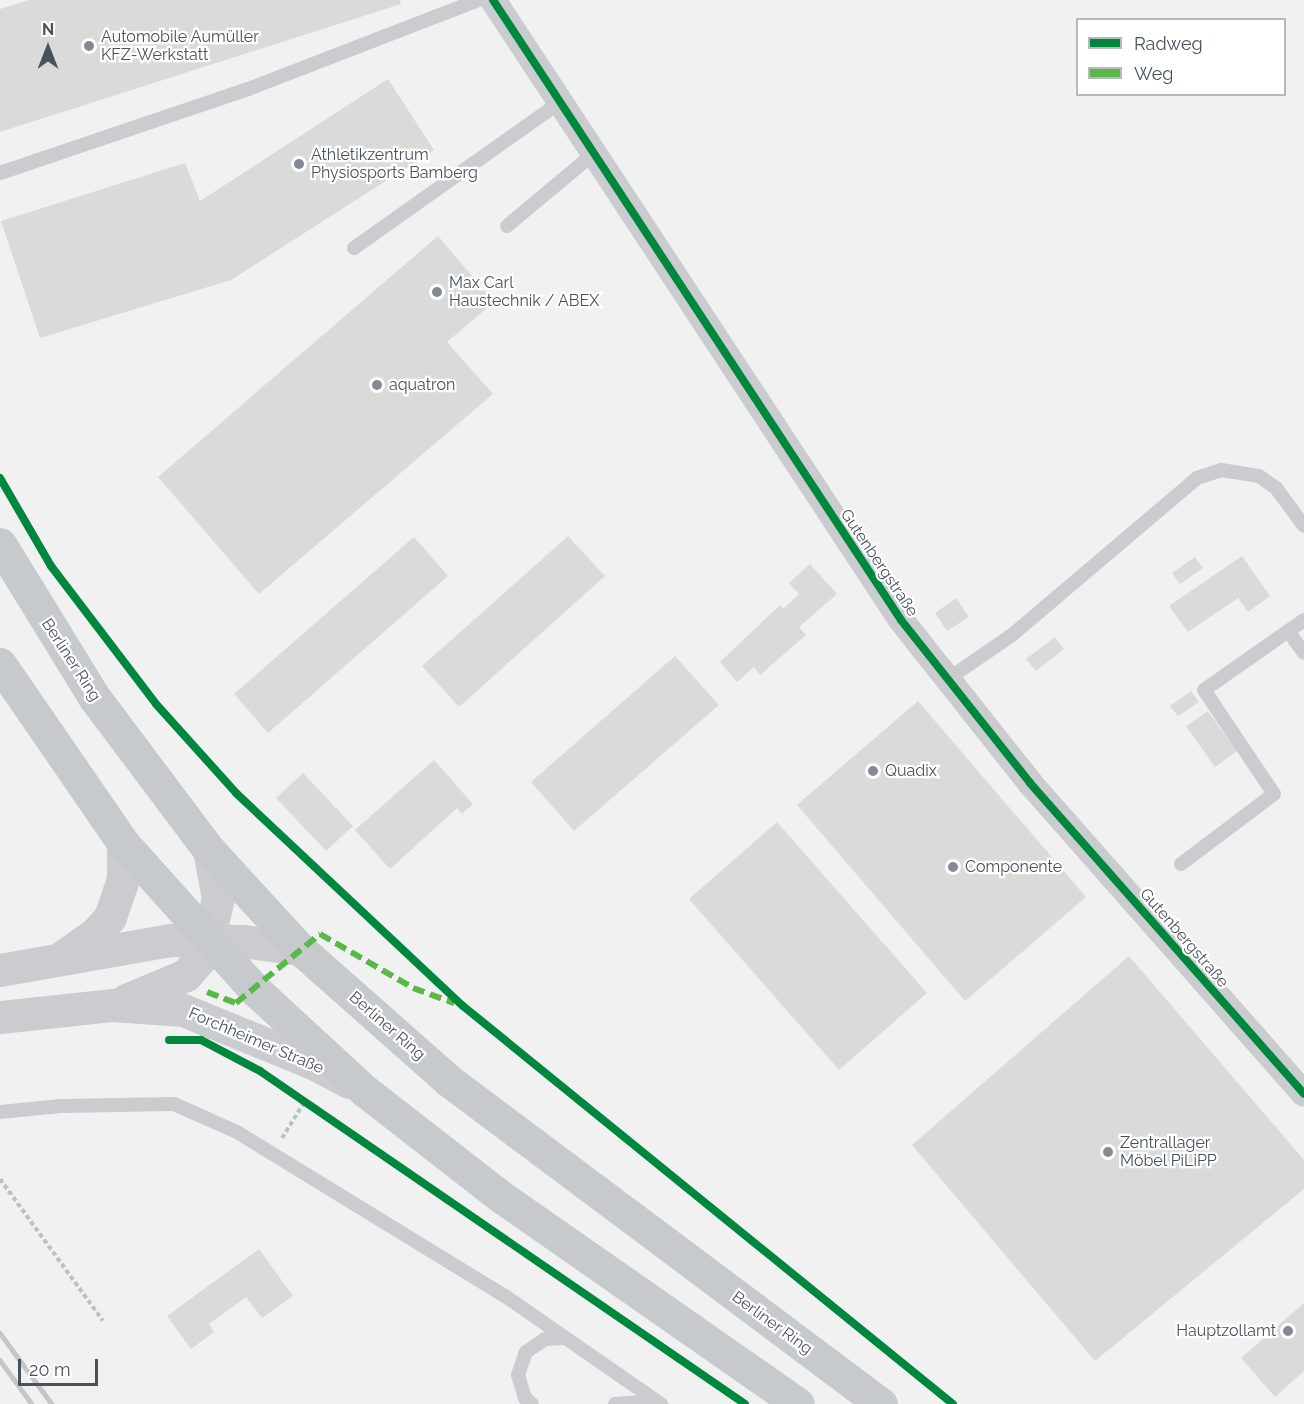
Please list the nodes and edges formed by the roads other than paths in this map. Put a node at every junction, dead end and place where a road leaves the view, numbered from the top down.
1 (478, 0) edge
2 (493, 0) edge
3 (559, 103) junction
4 (592, 155) junction
5 (0, 173) edge
6 (507, 226) dead end
7 (354, 248) dead end
8 (1304, 526) edge
9 (0, 544) edge
10 (1304, 620) edge
11 (1288, 631) junction
12 (1304, 653) edge
13 (0, 664) edge
14 (948, 679) junction
15 (123, 843) junction
16 (209, 850) junction
17 (1181, 864) dead end
18 (210, 939) junction
19 (300, 949) junction
20 (55, 962) junction
21 (0, 970) edge
22 (113, 1005) junction
23 (0, 1017) edge
24 (365, 1091) junction
25 (1304, 1095) edge
26 (0, 1112) edge
27 (564, 1338) junction
28 (659, 1402) edge
29 (532, 1404) edge
30 (615, 1404) edge
31 (798, 1404) edge
32 (881, 1404) edge

1 - 5 lane
2 - 3 street, Gutenbergstraße
3 - 4 street, Gutenbergstraße
3 - 7 lane
4 - 6 lane
4 - 14 street, Gutenbergstraße
8 - 14 lane
9 - 16 main road, Berliner Ring
10 - 11 lane
11 - 12 lane
11 - 17 lane
13 - 15 main road
14 - 25 street, Gutenbergstraße
15 - 18 main road
15 - 20 street
16 - 18 street
16 - 19 main road, Berliner Ring
18 - 19 street
18 - 20 street
18 - 22 street
18 - 24 main road
19 - 32 main road, Berliner Ring
20 - 21 street
22 - 23 street, Forchheimer Straße
22 - 24 street, Forchheimer Straße
24 - 31 main road
26 - 27 lane
27 - 28 lane
27 - 29 lane
28 - 30 lane

